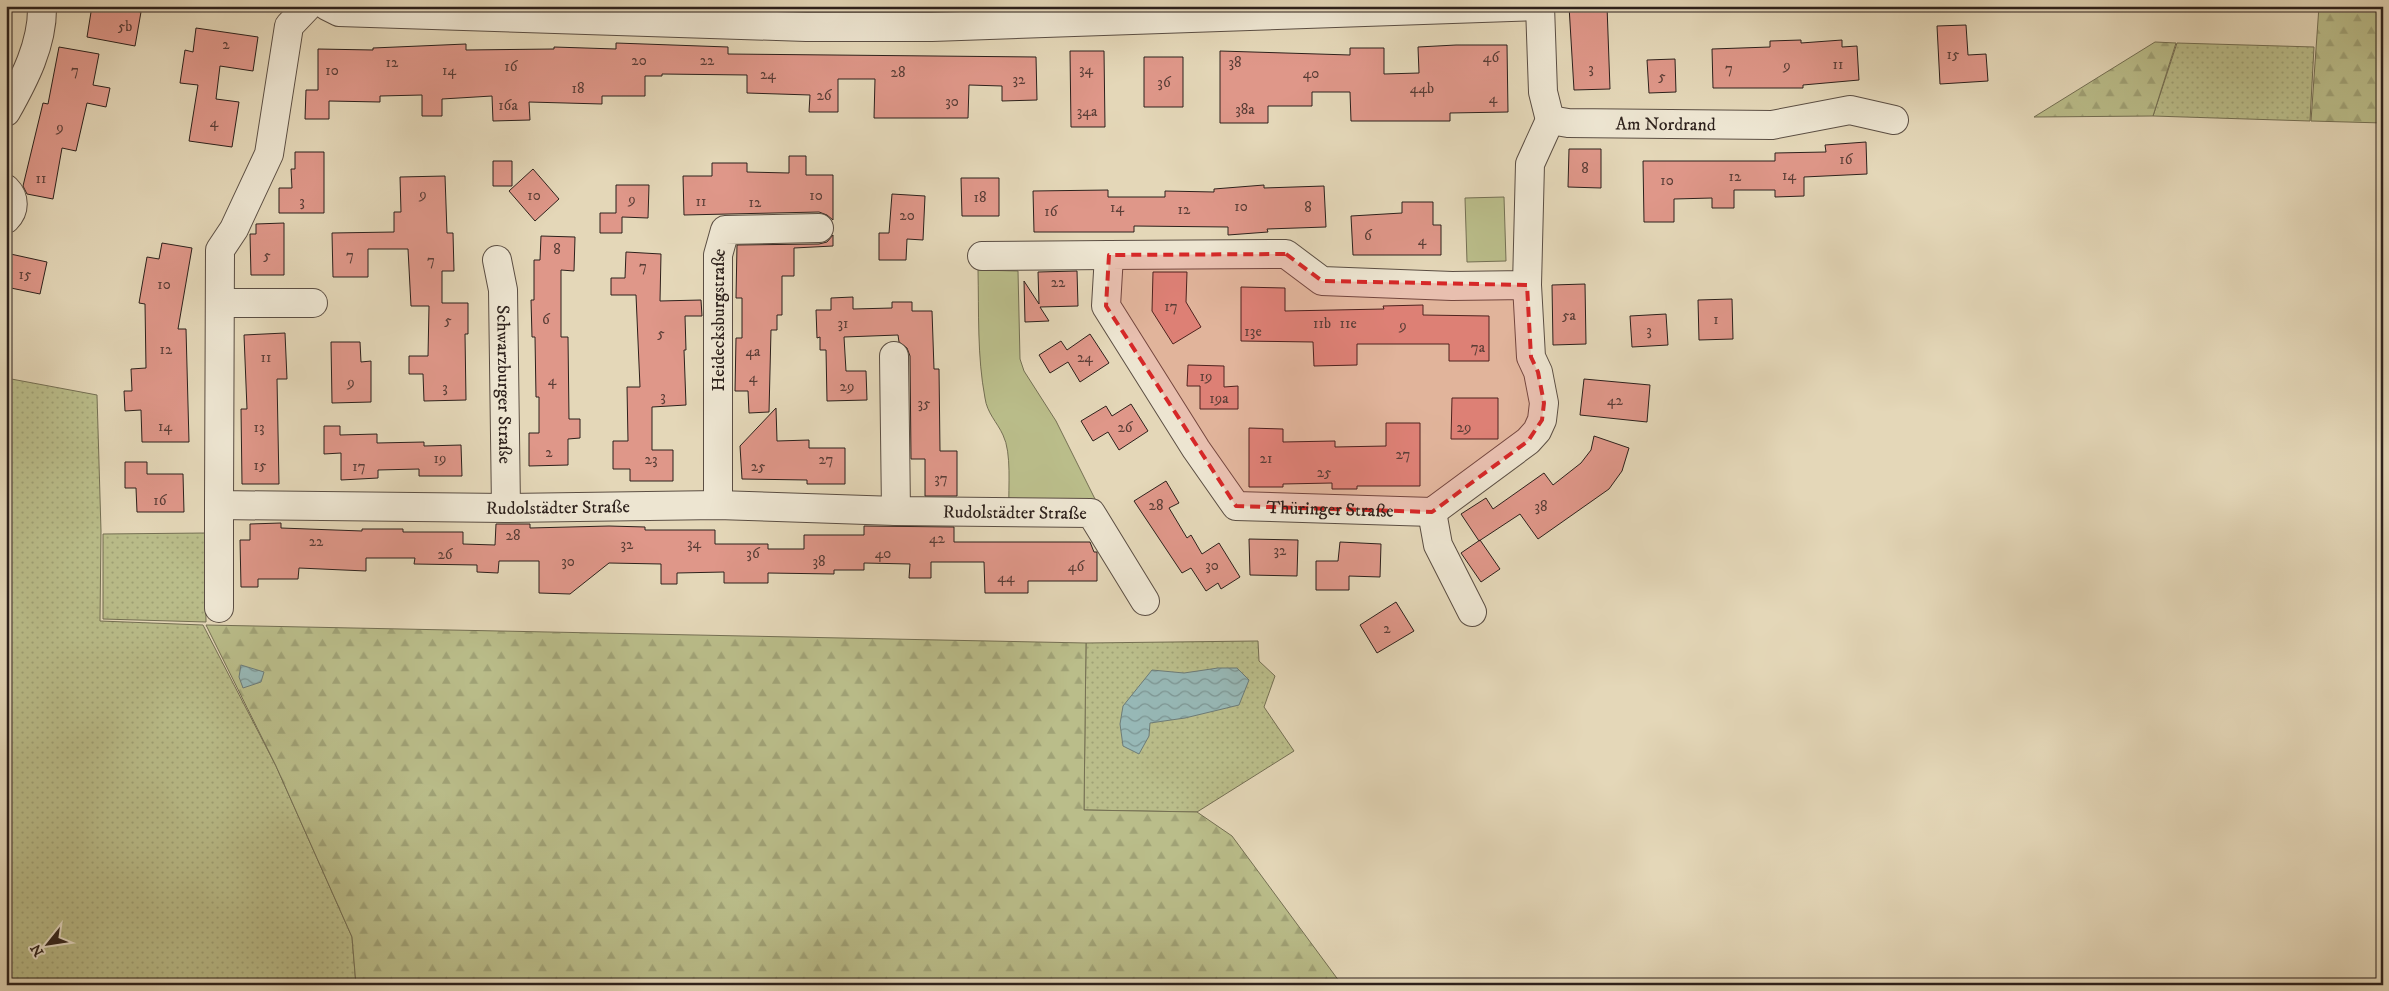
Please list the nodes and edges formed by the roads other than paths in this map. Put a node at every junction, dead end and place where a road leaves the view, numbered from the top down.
1 (42, 6) edge
2 (308, 6) edge
3 (326, 6) edge
4 (1540, 6) edge
5 (6, 112) edge
6 (1550, 120) junction
7 (1894, 120) dead end
8 (6, 189) edge
9 (6, 219) edge
10 (819, 228) dead end
11 (1109, 255) junction
12 (982, 256) dead end
13 (497, 260) dead end
14 (1527, 285) junction
15 (220, 303) junction
16 (312, 303) dead end
17 (894, 356) dead end
18 (219, 505) junction
19 (718, 505) junction
20 (506, 508) junction
21 (896, 511) junction
22 (1432, 512) junction
23 (1145, 601) dead end
24 (219, 608) dead end
25 (1472, 612) dead end

1 - 5 street
2 - 15 street
3 - 4 street
4 - 6 street
6 - 7 street, Am Nordrand
6 - 14 street
8 - 9 street
10 - 19 street, Heidecksburgstraße
11 - 12 street
11 - 14 street
11 - 22 street, Thüringer Straße
13 - 20 street, Schwarzburger Straße
14 - 22 street
15 - 16 street
15 - 18 street
17 - 21 street
18 - 20 street, Rudolstädter Straße
18 - 24 street
19 - 20 street, Rudolstädter Straße
19 - 21 street, Rudolstädter Straße
21 - 23 street, Rudolstädter Straße
22 - 25 street

